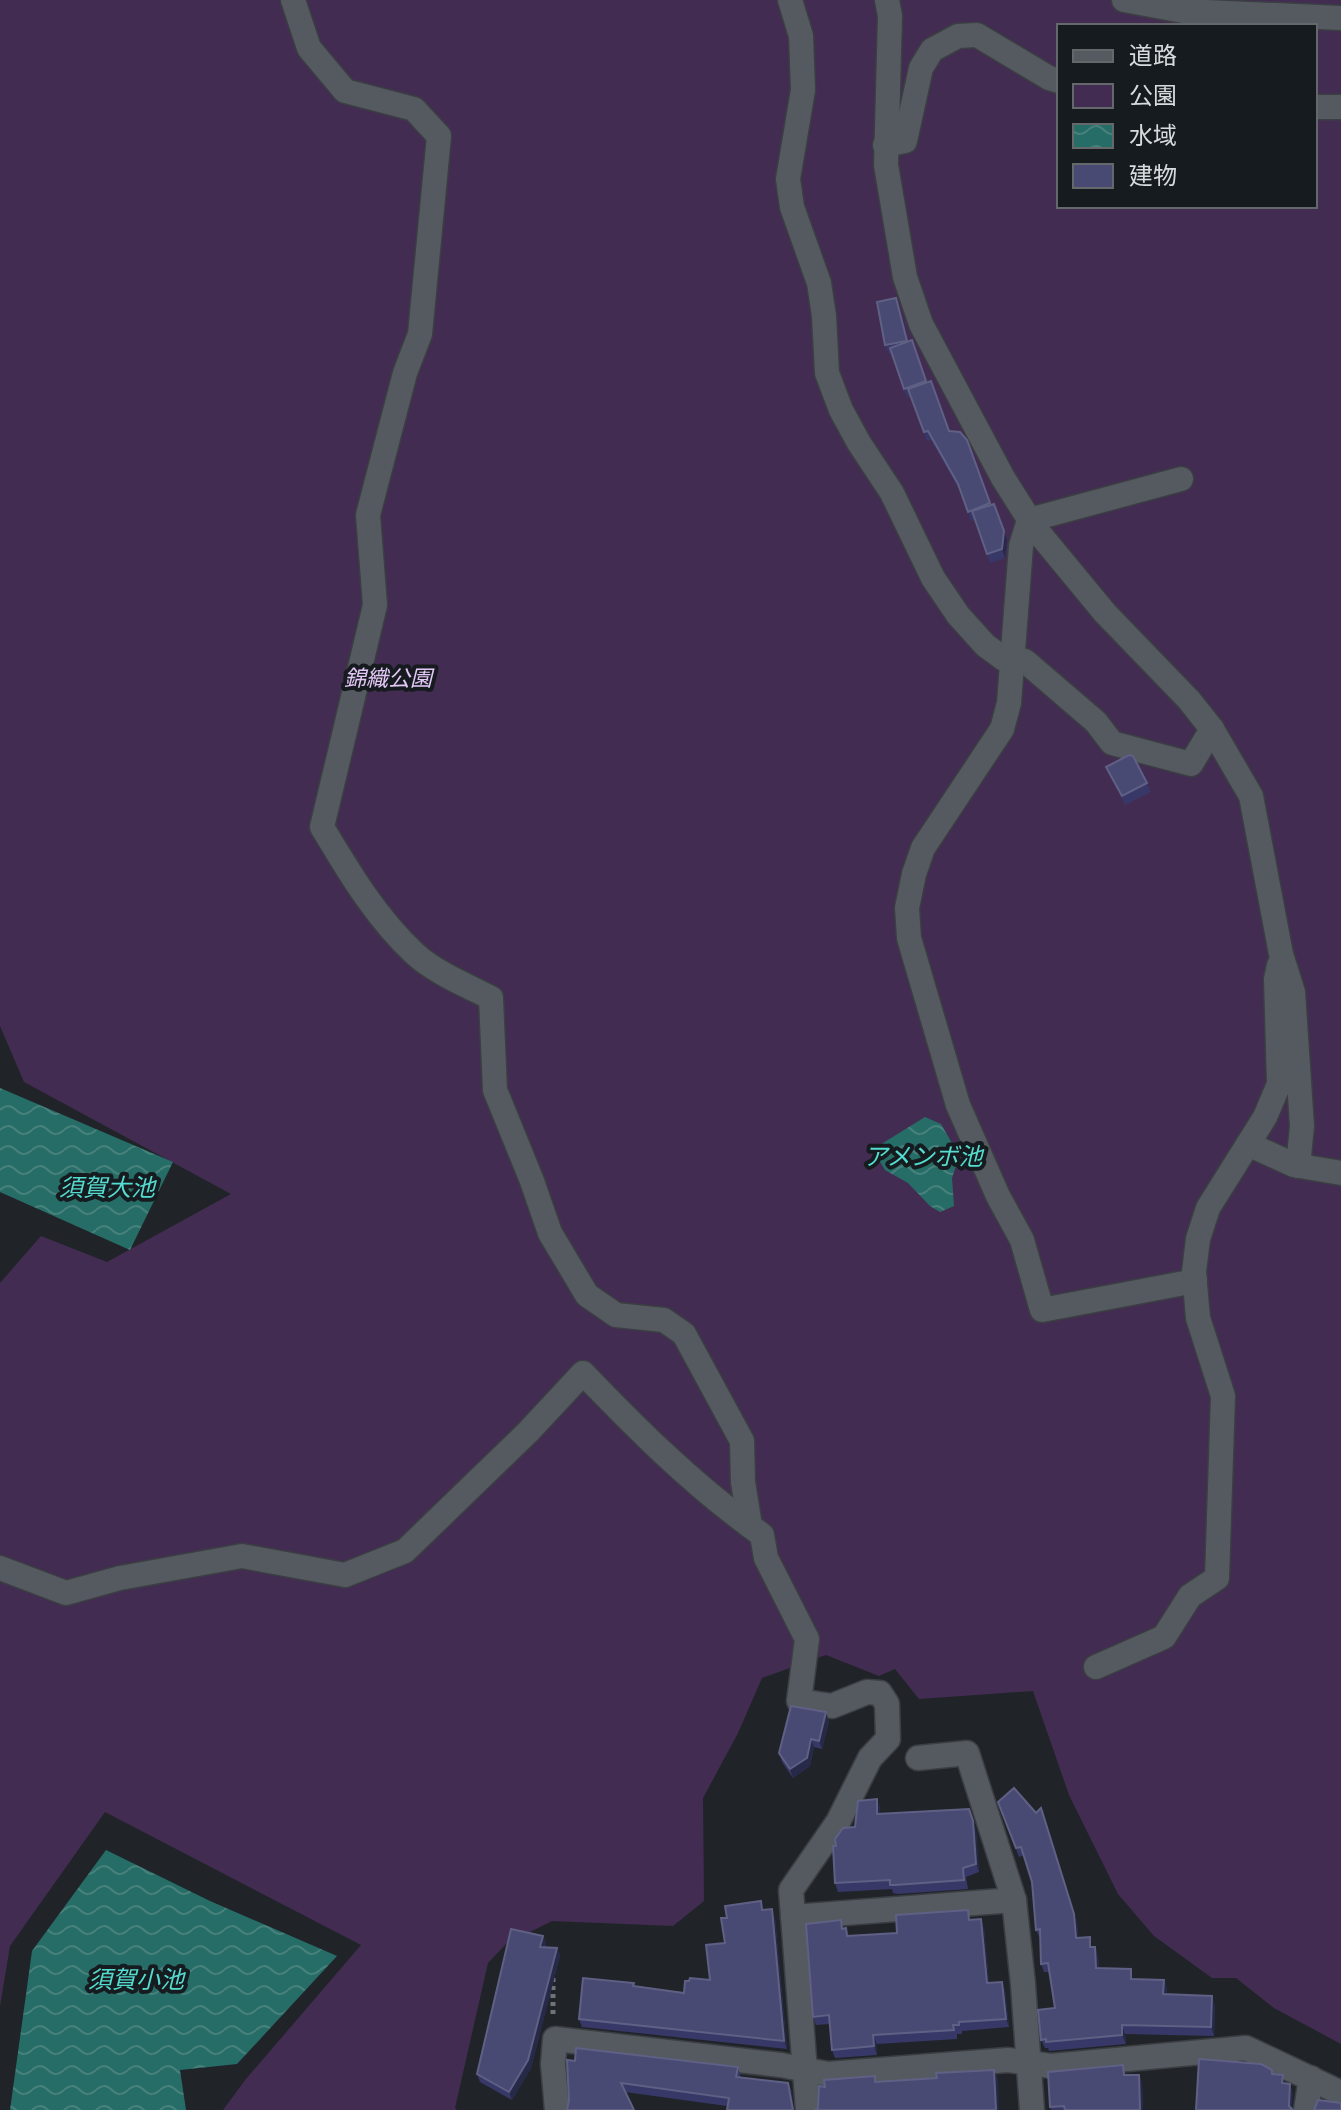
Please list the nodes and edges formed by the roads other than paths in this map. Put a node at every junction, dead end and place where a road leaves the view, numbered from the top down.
1 (293, 0) edge
2 (790, 0) edge
3 (887, 0) edge
4 (1124, 0) edge
5 (1341, 18) edge
6 (1265, 21) edge
7 (1057, 80) edge
8 (1317, 107) edge
9 (1341, 107) edge
10 (885, 145) junction
11 (1181, 479) dead end
12 (1029, 520) junction
13 (1012, 660) junction
14 (1212, 729) junction
15 (1281, 954) junction
16 (1248, 1144) junction
17 (1298, 1166) junction
18 (1341, 1173) edge
19 (1195, 1281) junction
20 (750, 1526) junction
21 (0, 1568) edge
22 (1096, 1667) dead end
23 (918, 1758) dead end
24 (1014, 1900) junction
25 (793, 1917) junction
26 (1029, 2063) junction
27 (805, 2070) junction
28 (1311, 2078) junction
29 (1341, 2093) edge
30 (557, 2110) edge
31 (808, 2110) edge
32 (1032, 2110) edge
33 (1306, 2110) edge

1 - 20 street
2 - 13 street
3 - 10 street
4 - 6 street
5 - 6 street
7 - 10 street
8 - 9 street
10 - 12 street
11 - 12 street
12 - 13 street
12 - 14 street
13 - 14 street
13 - 19 street
14 - 15 street
15 - 16 street
15 - 17 street
16 - 17 street
16 - 19 street
17 - 18 street
19 - 22 street
20 - 21 street
20 - 25 street
23 - 24 street
24 - 25 street
24 - 26 street
25 - 27 street
26 - 27 street
26 - 28 street
26 - 32 street
27 - 30 street
27 - 31 street
28 - 29 street
28 - 33 street

